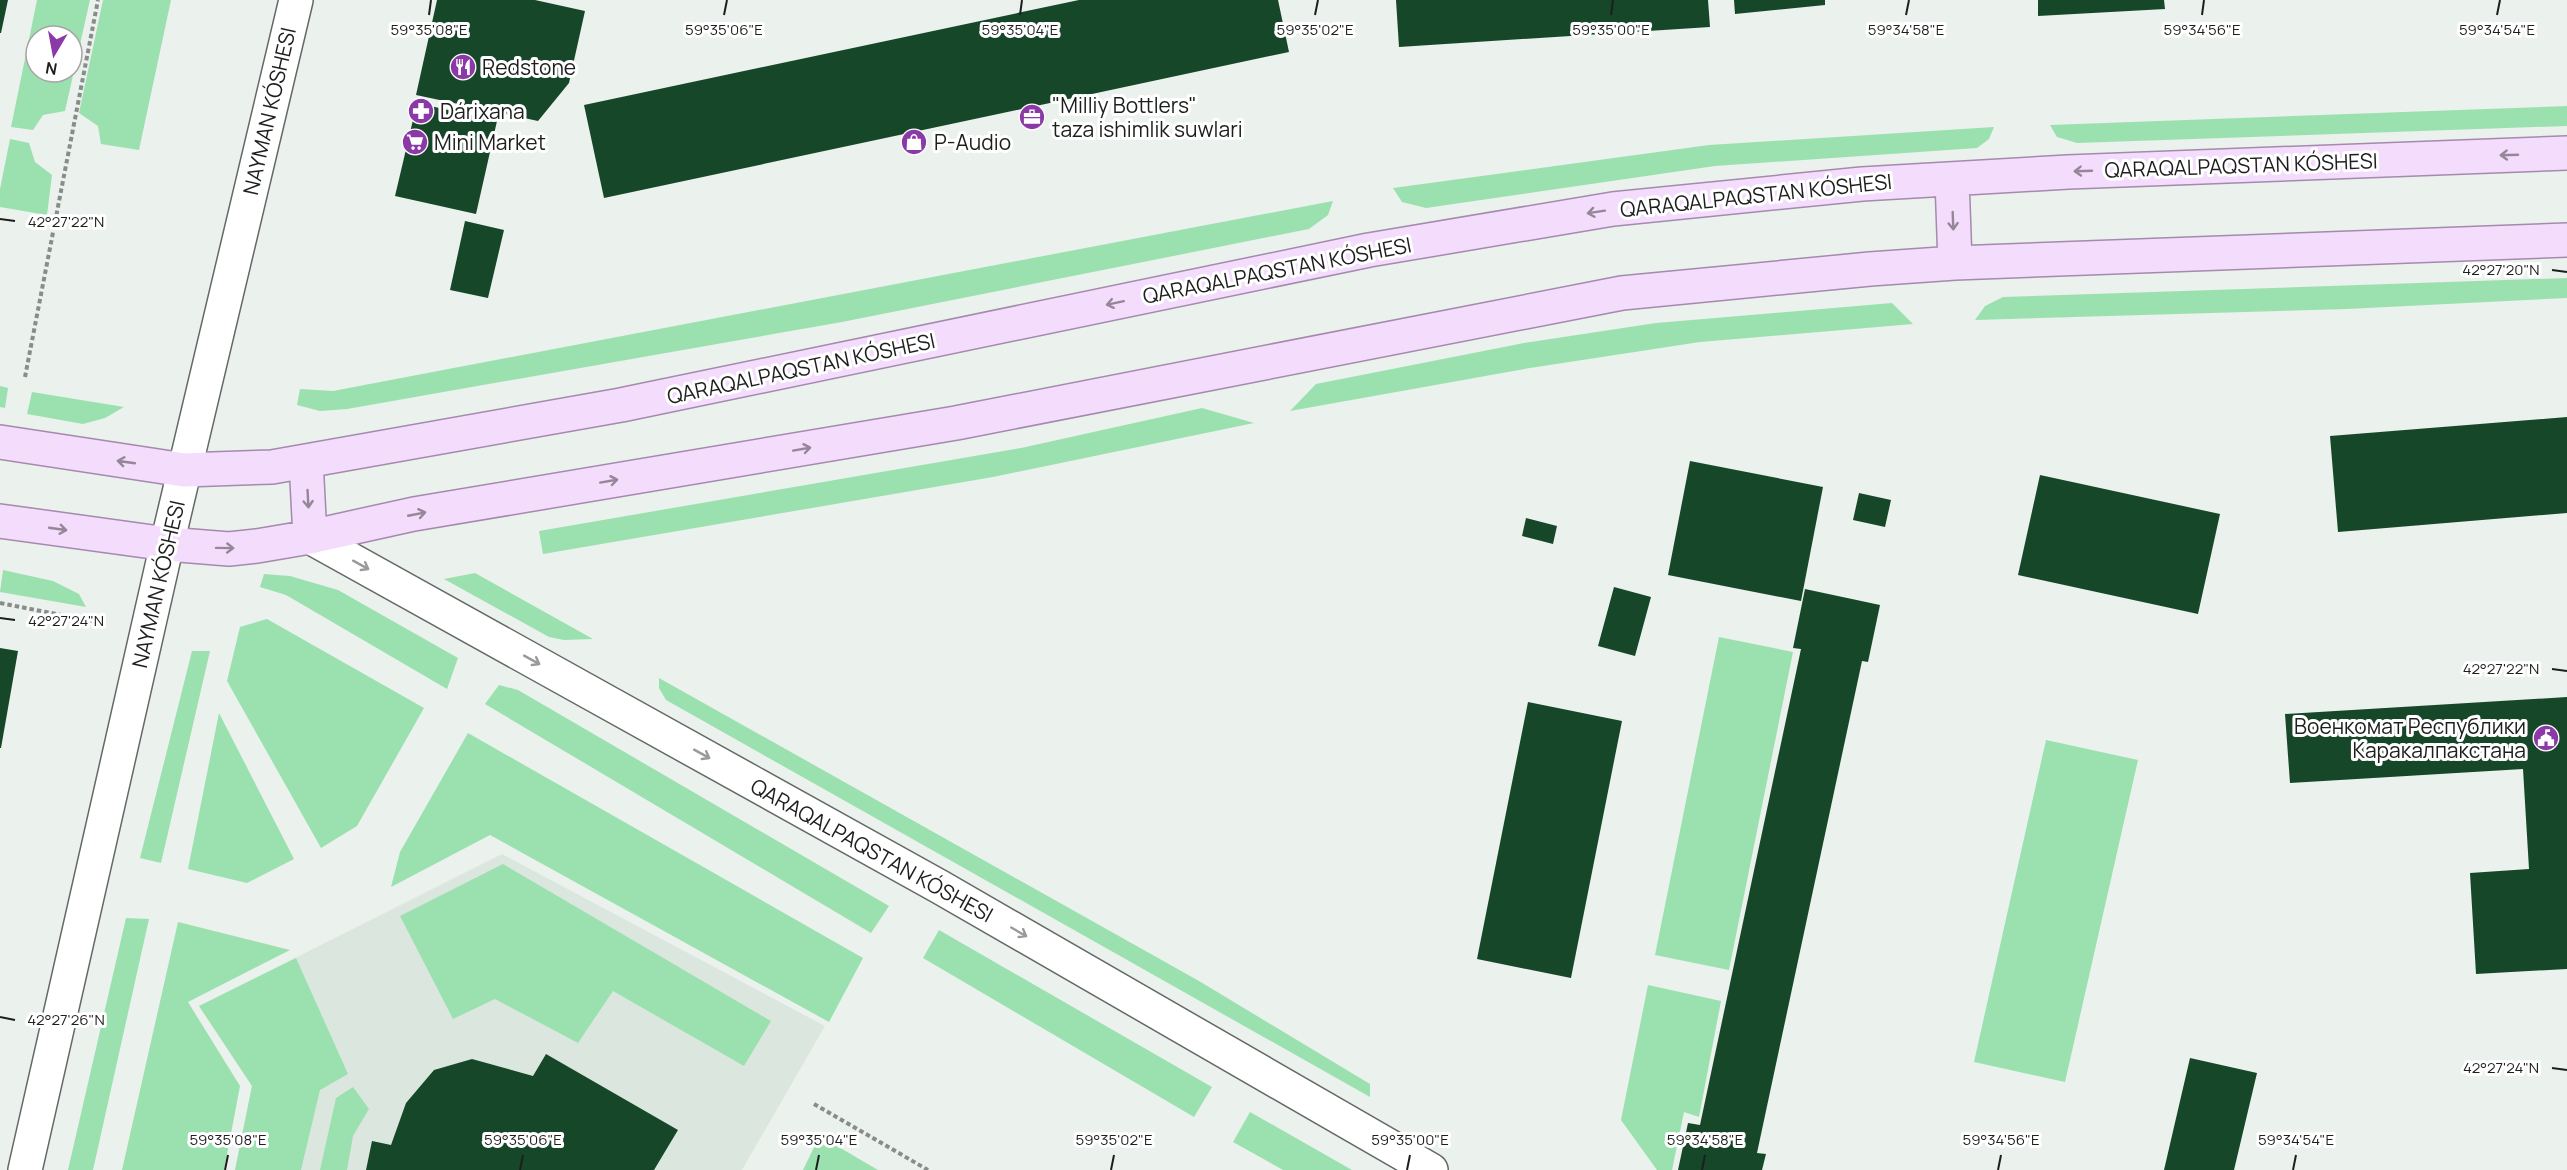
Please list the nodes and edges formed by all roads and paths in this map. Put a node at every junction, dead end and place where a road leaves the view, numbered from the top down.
1 (98, 0) edge
2 (296, 0) edge
3 (2567, 153) edge
4 (1952, 178) junction
5 (2567, 240) edge
6 (1955, 263) junction
7 (25, 377) dead end
8 (0, 442) edge
9 (306, 461) junction
10 (184, 470) junction
11 (0, 521) edge
12 (310, 537) junction
13 (167, 544) junction
14 (0, 603) edge
15 (92, 621) dead end
16 (814, 1104) dead end
17 (25, 1170) edge
18 (928, 1170) edge
19 (1431, 1170) edge

1 - 7 path
2 - 10 street, NAYMAN KÓSHESI
3 -> 4 main road, QARAQALPAQSTAN KÓSHESI
4 -> 6 main road
4 -> 9 main road, QARAQALPAQSTAN KÓSHESI
5 - 6 main road
12 -> 6 main road
10 -> 8 main road, QARAQALPAQSTAN KÓSHESI
9 - 10 main road, QARAQALPAQSTAN KÓSHESI
9 -> 12 main road
10 - 13 street, NAYMAN KÓSHESI
11 -> 13 main road
13 -> 12 main road
12 -> 19 street, QARAQALPAQSTAN KÓSHESI
13 - 17 street, NAYMAN KÓSHESI
14 - 15 path
16 - 18 path

